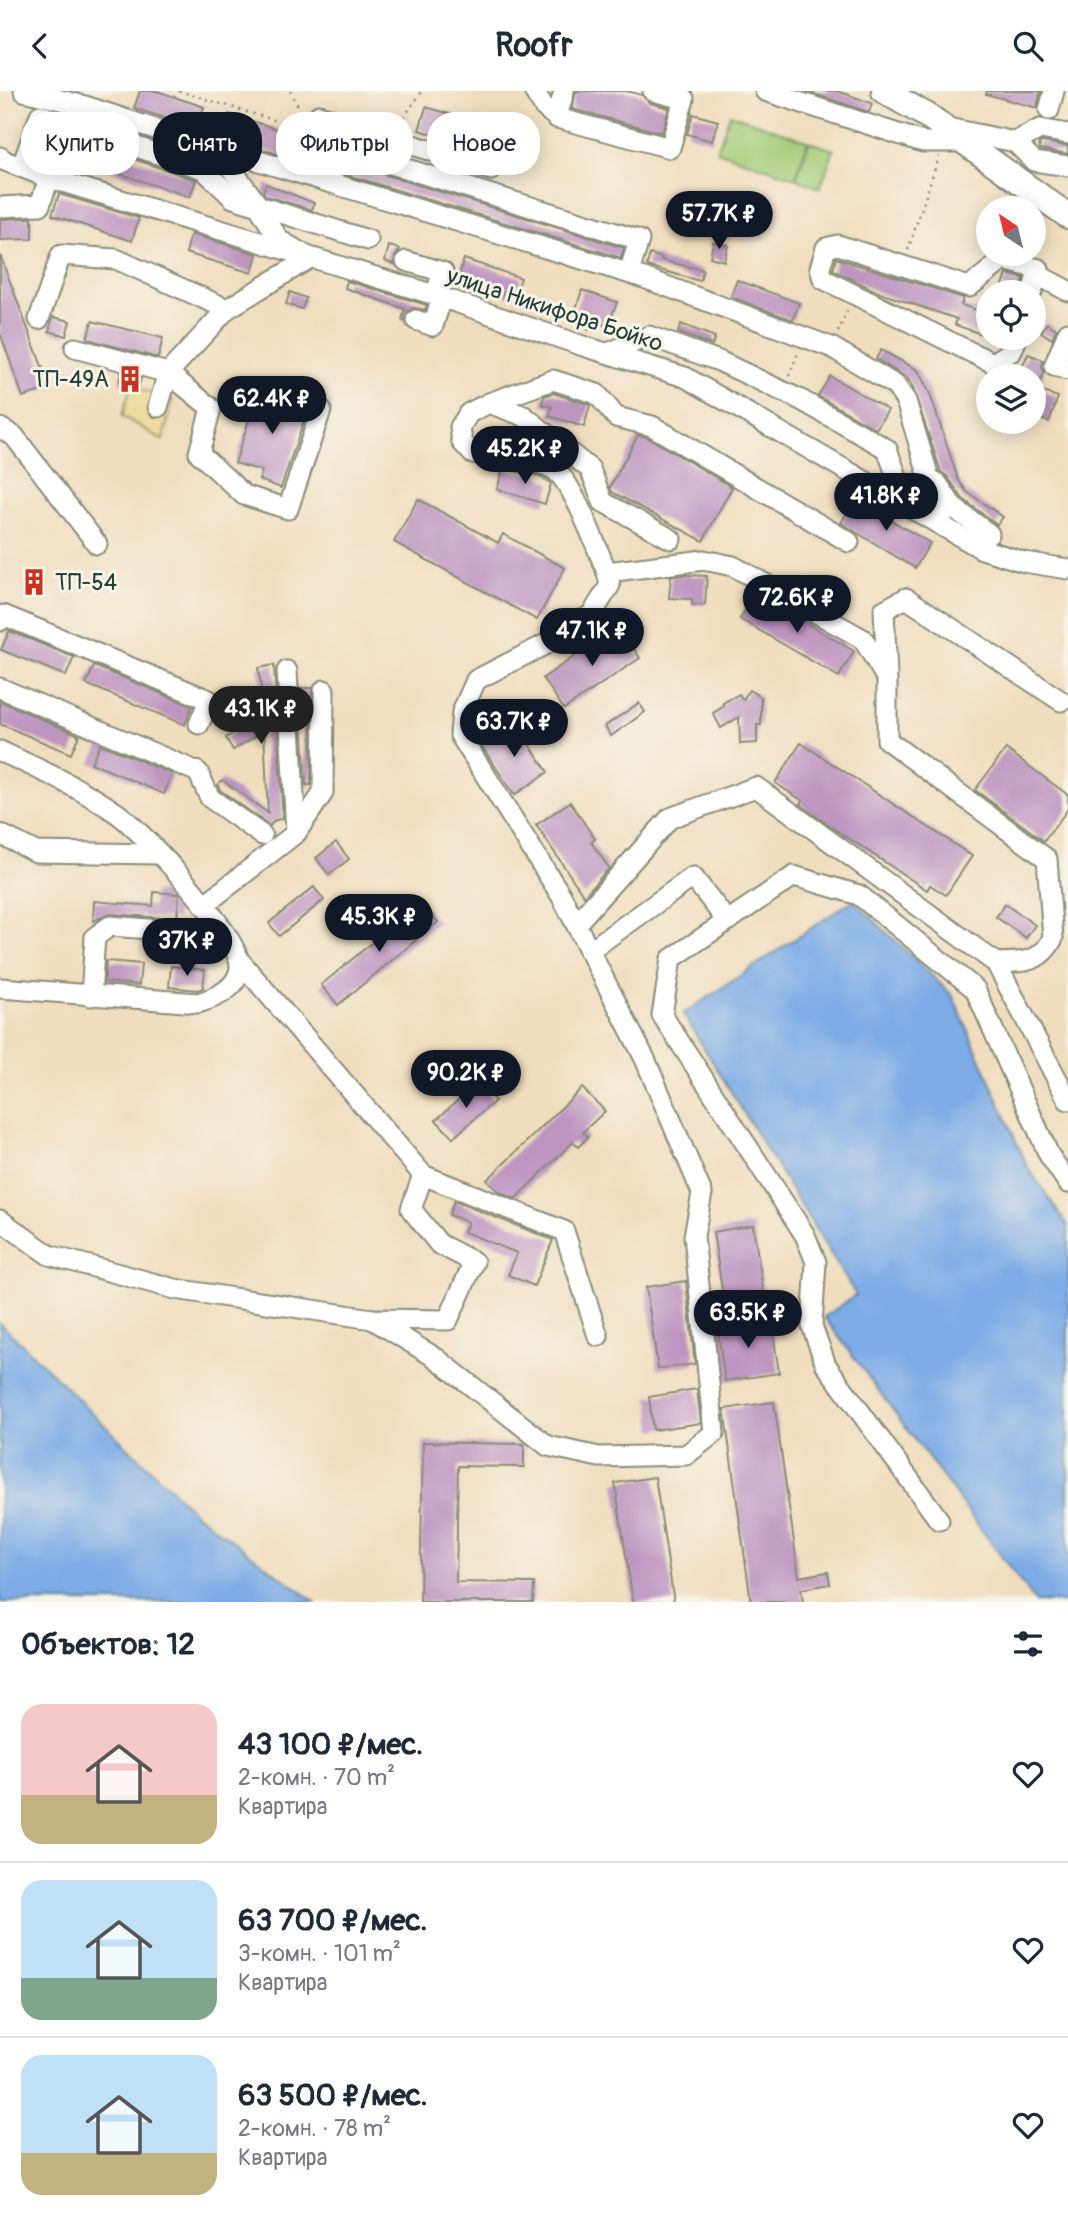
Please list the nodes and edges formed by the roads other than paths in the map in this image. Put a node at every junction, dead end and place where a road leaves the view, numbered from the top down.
1 (24, 91) edge
2 (534, 91) edge
3 (565, 91) edge
4 (653, 91) edge
5 (765, 91) edge
6 (884, 91) edge
7 (557, 118) junction
8 (153, 128) edge
9 (1068, 134) edge
10 (950, 137) junction
11 (1015, 142) junction
12 (139, 148) edge
13 (0, 157) edge
14 (21, 166) edge
15 (1068, 166) edge
16 (413, 171) edge
17 (42, 175) edge
18 (236, 175) edge
19 (310, 175) edge
20 (49, 178) junction
21 (258, 205) junction
22 (0, 207) edge
23 (1068, 216) edge
24 (368, 240) dead end
25 (310, 258) junction
26 (406, 261) dead end
27 (629, 273) junction
28 (978, 280) edge
29 (1036, 280) edge
30 (976, 281) edge
31 (1046, 286) edge
32 (1068, 291) edge
33 (438, 296) junction
34 (227, 309) junction
35 (39, 319) dead end
36 (416, 320) dead end
37 (1068, 332) edge
38 (75, 348) dead end
39 (1012, 350) edge
40 (608, 353) junction
41 (1068, 370) edge
42 (168, 373) junction
43 (489, 403) junction
44 (158, 407) dead end
45 (321, 410) dead end
46 (0, 428) edge
47 (925, 464) junction
48 (907, 505) junction
49 (944, 527) junction
50 (989, 534) dead end
51 (671, 538) dead end
52 (849, 542) dead end
53 (97, 544) dead end
54 (1068, 569) edge
55 (607, 572) junction
56 (0, 621) edge
57 (287, 671) dead end
58 (887, 680) junction
59 (0, 688) edge
60 (324, 690) dead end
61 (1061, 701) dead end
62 (199, 724) dead end
63 (0, 751) edge
64 (296, 833) junction
65 (0, 834) edge
66 (262, 835) dead end
67 (158, 854) junction
68 (204, 905) junction
69 (727, 921) junction
70 (576, 924) junction
71 (226, 935) junction
72 (589, 951) junction
73 (239, 960) junction
74 (996, 963) junction
75 (0, 988) edge
76 (91, 996) junction
77 (1068, 1100) edge
78 (423, 1175) junction
79 (1068, 1184) edge
80 (0, 1220) edge
81 (372, 1319) junction
82 (597, 1336) dead end
83 (939, 1520) dead end

1 - 8 street
2 - 7 street
3 - 7 street
4 - 7 street
5 - 10 street
6 - 10 main road
9 - 11 street
10 - 11 street
10 - 23 main road
11 - 15 street
12 - 21 street
13 - 14 street, улица Никифора Бойко
16 - 27 street
17 - 20 street, улица Никифора Бойко
18 - 21 street
19 - 27 street
20 - 22 street
20 - 25 street, улица Никифора Бойко
21 - 24 street
21 - 25 street
25 - 33 street, улица Никифора Бойко
25 - 34 street
26 - 33 street
27 - 47 street
28 - 29 street
30 - 39 street
31 - 32 street
33 - 36 street
33 - 40 street, улица Никифора Бойко
34 - 35 street
34 - 42 street
37 - 41 street
38 - 42 street
40 - 48 street, улица Никифора Бойко
40 - 48 street
42 - 44 street
42 - 45 street
43 - 51 street
43 - 52 street
43 - 55 street
46 - 53 street
47 - 49 street
47 - 50 street
48 - 49 street, улица Никифора Бойко
49 - 54 street, улица Никифора Бойко
55 - 58 street
55 - 70 street
56 - 62 street
57 - 64 street
58 - 61 street
58 - 74 street
59 - 66 street
60 - 64 street
63 - 67 street
64 - 68 street
65 - 67 street
67 - 68 street
68 - 71 street
69 - 72 street
69 - 79 street
69 - 83 street
70 - 72 street
70 - 74 street
71 - 73 street
71 - 76 street
72 - 81 street
73 - 76 street
73 - 78 street
74 - 77 street
75 - 76 street
78 - 81 street
78 - 82 street
80 - 81 street

